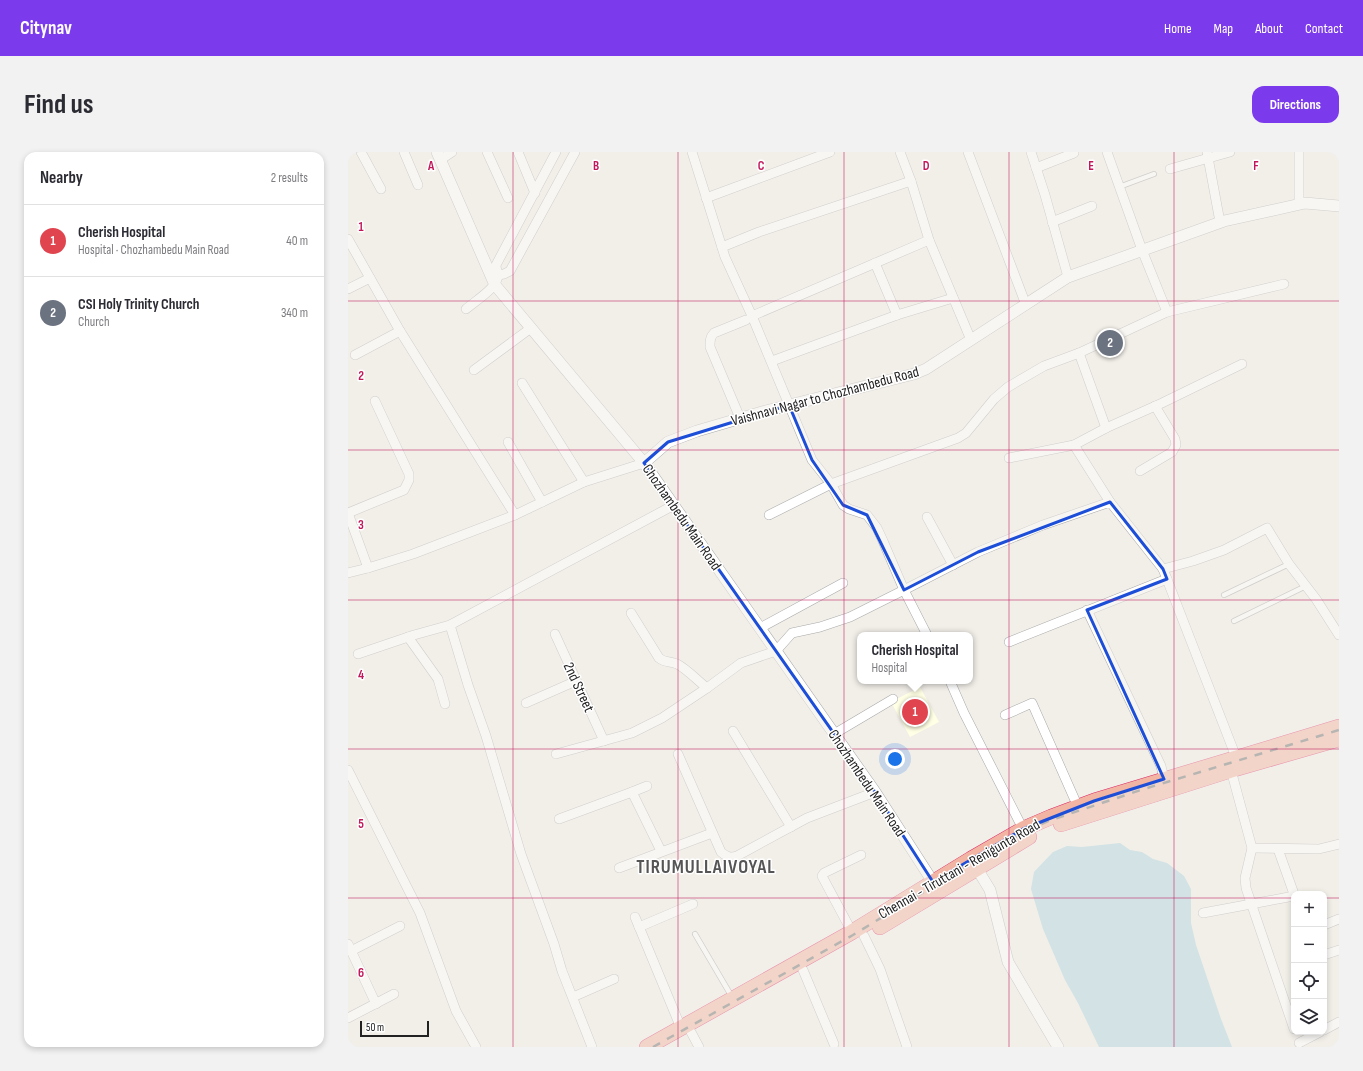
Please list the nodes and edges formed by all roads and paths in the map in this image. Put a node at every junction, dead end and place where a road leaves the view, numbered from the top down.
1 (361, 152) edge
2 (404, 152) edge
3 (452, 152) edge
4 (487, 152) edge
5 (518, 152) edge
6 (556, 152) edge
7 (575, 152) edge
8 (692, 152) edge
9 (830, 152) edge
10 (900, 152) edge
11 (968, 152) edge
12 (1031, 152) edge
13 (1107, 152) edge
14 (1230, 152) edge
15 (1299, 152) edge
16 (1074, 153) edge
17 (1207, 155) edge
18 (438, 156) edge
19 (1036, 168) junction
20 (1170, 169) dead end
21 (1154, 174) dead end
22 (910, 181) junction
23 (418, 185) dead end
24 (1119, 187) junction
25 (381, 189) dead end
26 (535, 193) junction
27 (508, 198) dead end
28 (706, 198) junction
29 (1299, 204) junction
30 (1092, 206) dead end
31 (1339, 206) edge
32 (520, 217) junction
33 (1052, 222) junction
34 (1220, 222) junction
35 (536, 223) junction
36 (348, 240) edge
37 (929, 240) junction
38 (722, 247) junction
39 (1142, 250) junction
40 (875, 263) junction
41 (1068, 277) junction
42 (370, 278) junction
43 (496, 280) junction
44 (1284, 284) dead end
45 (348, 289) edge
46 (953, 298) junction
47 (1026, 305) junction
48 (466, 309) dead end
49 (1167, 312) junction
50 (897, 314) junction
51 (749, 318) junction
52 (531, 328) junction
53 (400, 331) junction
54 (971, 340) junction
55 (1079, 353) junction
56 (355, 355) dead end
57 (772, 361) junction
58 (1242, 364) dead end
59 (474, 370) dead end
60 (522, 383) dead end
61 (375, 401) dead end
62 (789, 405) junction
63 (1155, 406) junction
64 (740, 418) junction
65 (1106, 428) junction
66 (508, 442) dead end
67 (1074, 445) junction
68 (1009, 458) dead end
69 (644, 463) junction
70 (1140, 471) dead end
71 (584, 482) junction
72 (831, 484) junction
73 (542, 502) junction
74 (1110, 502) junction
75 (674, 505) junction
76 (348, 513) edge
77 (515, 515) junction
78 (768, 515) dead end
79 (927, 517) dead end
80 (1289, 564) junction
81 (953, 565) junction
82 (368, 568) junction
83 (1163, 569) junction
84 (348, 573) edge
85 (1167, 579) junction
86 (843, 583) dead end
87 (1306, 586) junction
88 (904, 590) junction
89 (1224, 595) dead end
90 (1087, 610) junction
91 (632, 613) dead end
92 (1234, 621) dead end
93 (450, 626) junction
94 (760, 628) junction
95 (925, 632) edge
96 (555, 634) dead end
97 (1339, 635) edge
98 (408, 637) junction
99 (1009, 642) dead end
100 (776, 651) junction
101 (358, 654) dead end
102 (576, 681) junction
103 (951, 684) edge
104 (707, 688) junction
105 (894, 699) dead end
106 (526, 703) dead end
107 (444, 704) dead end
108 (1006, 715) dead end
109 (1339, 727) edge
110 (733, 731) dead end
111 (834, 734) junction
112 (1339, 739) edge
113 (604, 741) junction
114 (556, 754) dead end
115 (678, 754) dead end
116 (1234, 764) junction
117 (348, 770) edge
118 (1164, 779) junction
119 (647, 786) dead end
120 (632, 792) junction
121 (875, 792) junction
122 (1078, 807) junction
123 (559, 819) dead end
124 (791, 827) junction
125 (1023, 829) junction
126 (712, 833) junction
127 (1339, 844) edge
128 (1252, 848) junction
129 (1278, 849) junction
130 (661, 851) junction
131 (861, 855) dead end
132 (974, 864) junction
133 (619, 868) dead end
134 (933, 882) junction
135 (1293, 891) edge
136 (1291, 896) edge
137 (693, 904) dead end
138 (1252, 904) junction
139 (1203, 913) dead end
140 (635, 917) dead end
141 (1339, 919) edge
142 (1327, 924) edge
143 (400, 926) dead end
144 (639, 927) junction
145 (695, 934) dead end
146 (858, 934) junction
147 (839, 945) junction
148 (350, 948) edge
149 (1339, 950) edge
150 (1327, 954) edge
151 (803, 970) junction
152 (614, 979) dead end
153 (394, 994) dead end
154 (573, 997) junction
155 (733, 999) junction
156 (376, 1004) junction
157 (348, 1018) edge
158 (1291, 1022) edge
159 (1339, 1022) edge
160 (1327, 1028) edge
161 (686, 1030) junction
162 (1295, 1035) edge
163 (1315, 1035) edge
164 (834, 1044) dead end
165 (1299, 1045) edge
166 (476, 1047) edge
167 (592, 1047) edge
168 (648, 1047) edge
169 (664, 1047) edge
170 (699, 1047) edge
171 (907, 1047) edge
172 (1058, 1047) edge

1 - 25 street
2 - 23 street
3 - 18 street
4 - 27 street
5 - 26 street
6 - 26 street
7 - 35 street
8 - 28 street
9 - 28 street
10 - 22 street
11 - 47 street
12 - 19 street
13 - 24 street
14 - 17 street
15 - 29 street
16 - 19 street
17 - 20 street
17 - 34 street
18 - 43 street, Chozhambedu Main Road
19 - 33 street
21 - 24 lane
22 - 37 street
22 - 38 street
24 - 39 street
26 - 32 street
28 - 38 street
29 - 31 street, Vaishnavi Nagar to Chozhambedu Road
29 - 34 street, Vaishnavi Nagar to Chozhambedu Road
30 - 33 street
32 - 35 street
32 - 43 street
33 - 41 street
34 - 39 street, Vaishnavi Nagar to Chozhambedu Road
35 - 43 street
36 - 42 street
37 - 40 street
37 - 46 street
38 - 51 street
39 - 41 street, Vaishnavi Nagar to Chozhambedu Road
39 - 49 street
40 - 50 street
40 - 51 street
41 - 47 street, Vaishnavi Nagar to Chozhambedu Road
42 - 45 street
42 - 53 street
43 - 48 street
43 - 52 street, Chozhambedu Main Road
44 - 49 street
46 - 50 street
46 - 54 street
47 - 54 street, Vaishnavi Nagar to Chozhambedu Road
49 - 55 street
50 - 57 street
51 - 57 street
51 - 64 street
52 - 59 street
52 - 69 street, Chozhambedu Main Road
53 - 56 street
53 - 77 street
54 - 62 street, Vaishnavi Nagar to Chozhambedu Road
55 - 65 street
55 - 72 street
57 - 62 street
58 - 63 street
60 - 71 street
61 - 76 street
62 - 64 street, Vaishnavi Nagar to Chozhambedu Road
62 - 72 street
63 - 65 street
63 - 70 street
64 - 69 street, Vaishnavi Nagar to Chozhambedu Road
65 - 67 street
66 - 73 street
67 - 68 street
67 - 74 street
69 - 71 street
69 - 75 street, Chozhambedu Main Road
71 - 73 street
72 - 78 street
72 - 88 street
73 - 77 street
74 - 81 street
74 - 83 street
75 - 93 street
75 - 94 street, Chozhambedu Main Road
76 - 82 street
77 - 82 street
79 - 81 street
80 - 83 street
80 - 87 street
80 - 89 lane
81 - 88 street
82 - 84 street
83 - 85 street
85 - 90 street
85 - 116 street
86 - 94 street
87 - 92 lane
87 - 97 street
88 - 95 street
88 - 100 street
90 - 99 street
90 - 118 street
91 - 104 street
93 - 98 street
93 - 154 street
94 - 100 street, Chozhambedu Main Road
96 - 102 street, 2nd Street
98 - 101 street
98 - 107 street
100 - 104 street
100 - 111 street, Chozhambedu Main Road
102 - 106 street
102 - 113 street, 2nd Street
103 - 125 street
104 - 113 street
105 - 111 street
108 - 122 street
109 - 116 highway, Chennai - Tiruttani - Renigunta Road
110 - 124 street
111 - 121 street, Chozhambedu Main Road
112 - 116 highway, Chennai - Tiruttani - Renigunta Road
113 - 114 street
115 - 126 street
116 - 118 highway, Chennai - Tiruttani - Renigunta Road
116 - 128 street
116 - 132 highway, Chennai - Tiruttani - Renigunta Road
117 - 166 street
118 - 122 highway, Chennai - Tiruttani - Renigunta Road
119 - 120 street
120 - 123 street
120 - 130 street
121 - 124 street
121 - 134 street, Chozhambedu Main Road
122 - 125 highway, Chennai - Tiruttani - Renigunta Road
124 - 126 street
125 - 132 highway, Chennai - Tiruttani - Renigunta Road
126 - 130 street
127 - 129 street
128 - 129 street
128 - 138 street
129 - 135 street
130 - 133 street
131 - 146 street
132 - 134 highway, Chennai - Tiruttani - Renigunta Road
132 - 146 highway, Chennai - Tiruttani - Renigunta Road
132 - 172 street
134 - 146 highway, Chennai - Tiruttani - Renigunta Road
136 - 138 street
137 - 144 street
138 - 139 street
138 - 158 street
140 - 144 street
141 - 142 street
143 - 148 street
144 - 161 street
145 - 155 lane
146 - 147 highway, Chennai - Tiruttani - Renigunta Road
146 - 171 street
147 - 151 highway, Chennai - Tiruttani - Renigunta Road
147 - 155 highway, Chennai - Tiruttani - Renigunta Road
148 - 156 street
149 - 150 street
151 - 161 highway, Chennai - Tiruttani - Renigunta Road
151 - 164 street
152 - 154 street
153 - 156 street
154 - 167 street
155 - 161 highway, Chennai - Tiruttani - Renigunta Road
156 - 157 street
159 - 160 street
161 - 168 highway, Chennai - Tiruttani - Renigunta Road
161 - 169 highway, Chennai - Tiruttani - Renigunta Road
161 - 170 street
162 - 165 street
163 - 165 street

